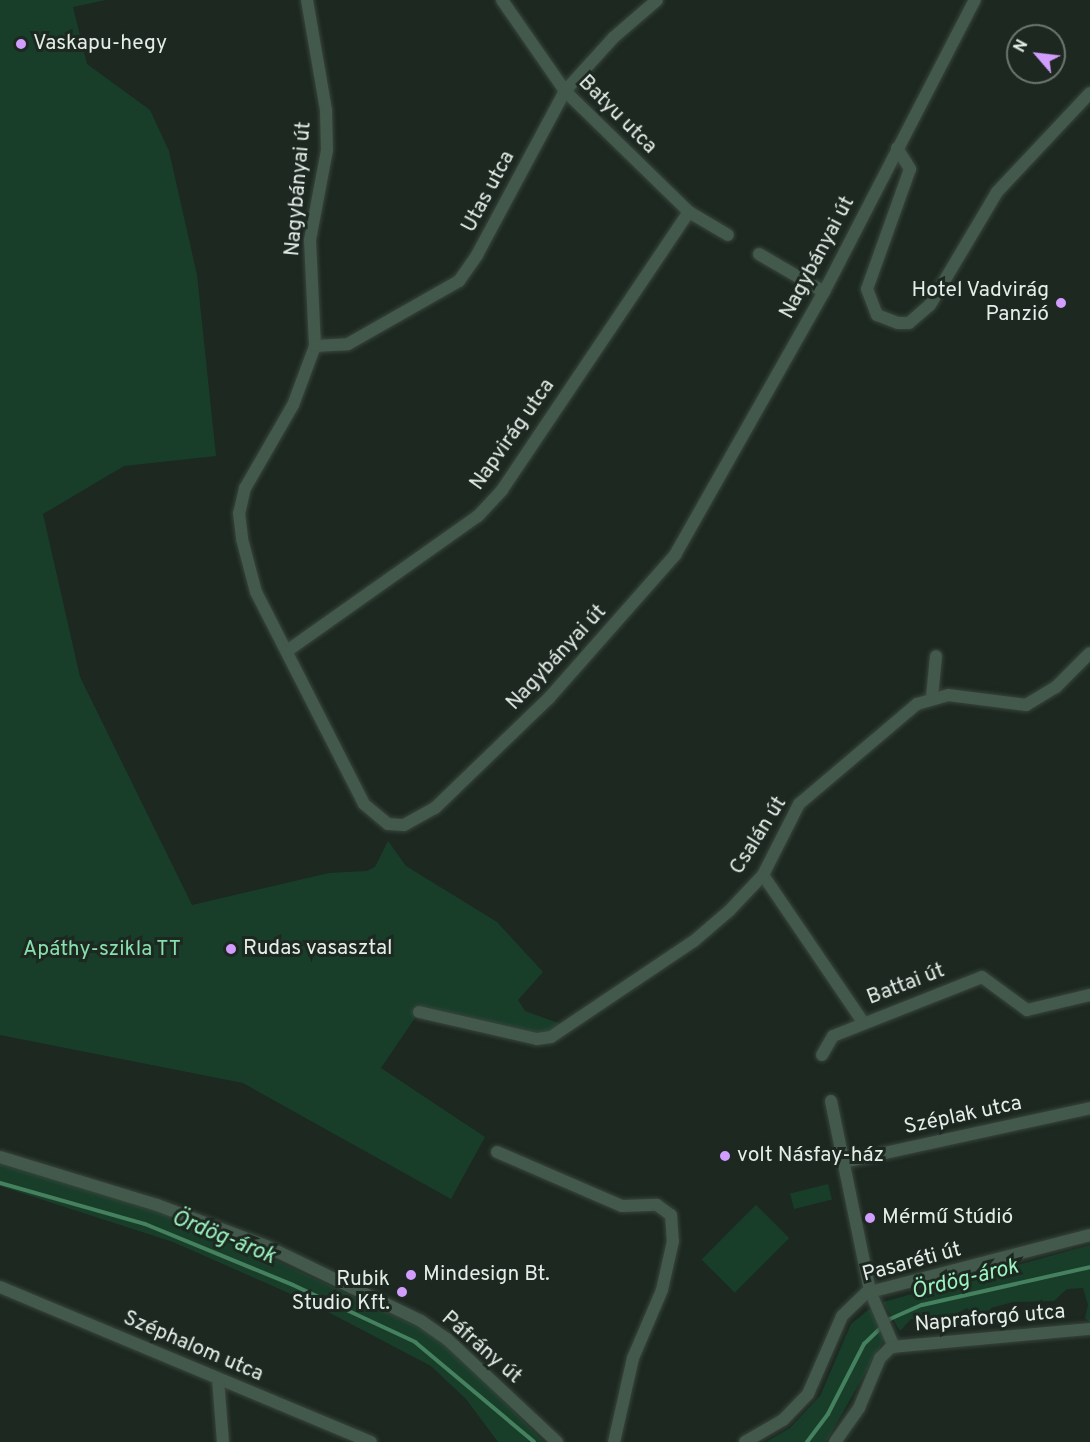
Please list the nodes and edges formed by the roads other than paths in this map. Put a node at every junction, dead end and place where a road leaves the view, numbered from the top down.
1 (307, 0) edge
2 (502, 0) edge
3 (657, 0) edge
4 (975, 0) edge
5 (565, 91) junction
6 (1090, 93) edge
7 (897, 148) junction
8 (689, 212) junction
9 (728, 235) dead end
10 (759, 254) dead end
11 (824, 292) junction
12 (315, 346) junction
13 (287, 651) junction
14 (1090, 653) edge
15 (936, 656) dead end
16 (932, 697) junction
17 (763, 875) junction
18 (1090, 995) edge
19 (419, 1012) dead end
20 (863, 1022) junction
21 (822, 1054) dead end
22 (831, 1101) dead end
23 (1090, 1108) edge
24 (497, 1152) dead end
25 (0, 1157) edge
26 (843, 1162) junction
27 (1090, 1235) edge
28 (0, 1287) edge
29 (870, 1291) junction
30 (1090, 1329) edge
31 (894, 1347) junction
32 (218, 1379) junction
33 (223, 1442) edge
34 (371, 1442) edge
35 (557, 1442) edge
36 (614, 1442) edge
37 (744, 1442) edge
38 (835, 1442) edge

1 - 12 street, Nagybányai út
2 - 5 street, Batyu utca
3 - 5 street, Utas utca
4 - 7 street, Nagybányai út
5 - 8 street, Batyu utca
5 - 12 street, Utas utca
6 - 7 street
7 - 11 street, Nagybányai út
8 - 9 street, Batyu utca
8 - 13 street, Napvirág utca
10 - 11 street
11 - 13 street, Nagybányai út
12 - 13 street, Nagybányai út
14 - 16 street
15 - 16 street
16 - 17 street, Csalán út
17 - 19 street, Csalán út
17 - 20 street, Battai út
18 - 20 street, Battai út
20 - 21 street
22 - 26 street
23 - 26 street, Széplak utca
24 - 36 street
25 - 35 street, Páfrány út
26 - 29 street
27 - 29 street, Pasaréti út
28 - 32 street, Széphalom utca
29 - 31 street
29 - 37 street, Pasaréti út
30 - 31 street, Napraforgó utca
31 - 38 street
32 - 33 street
32 - 34 street, Széphalom utca

